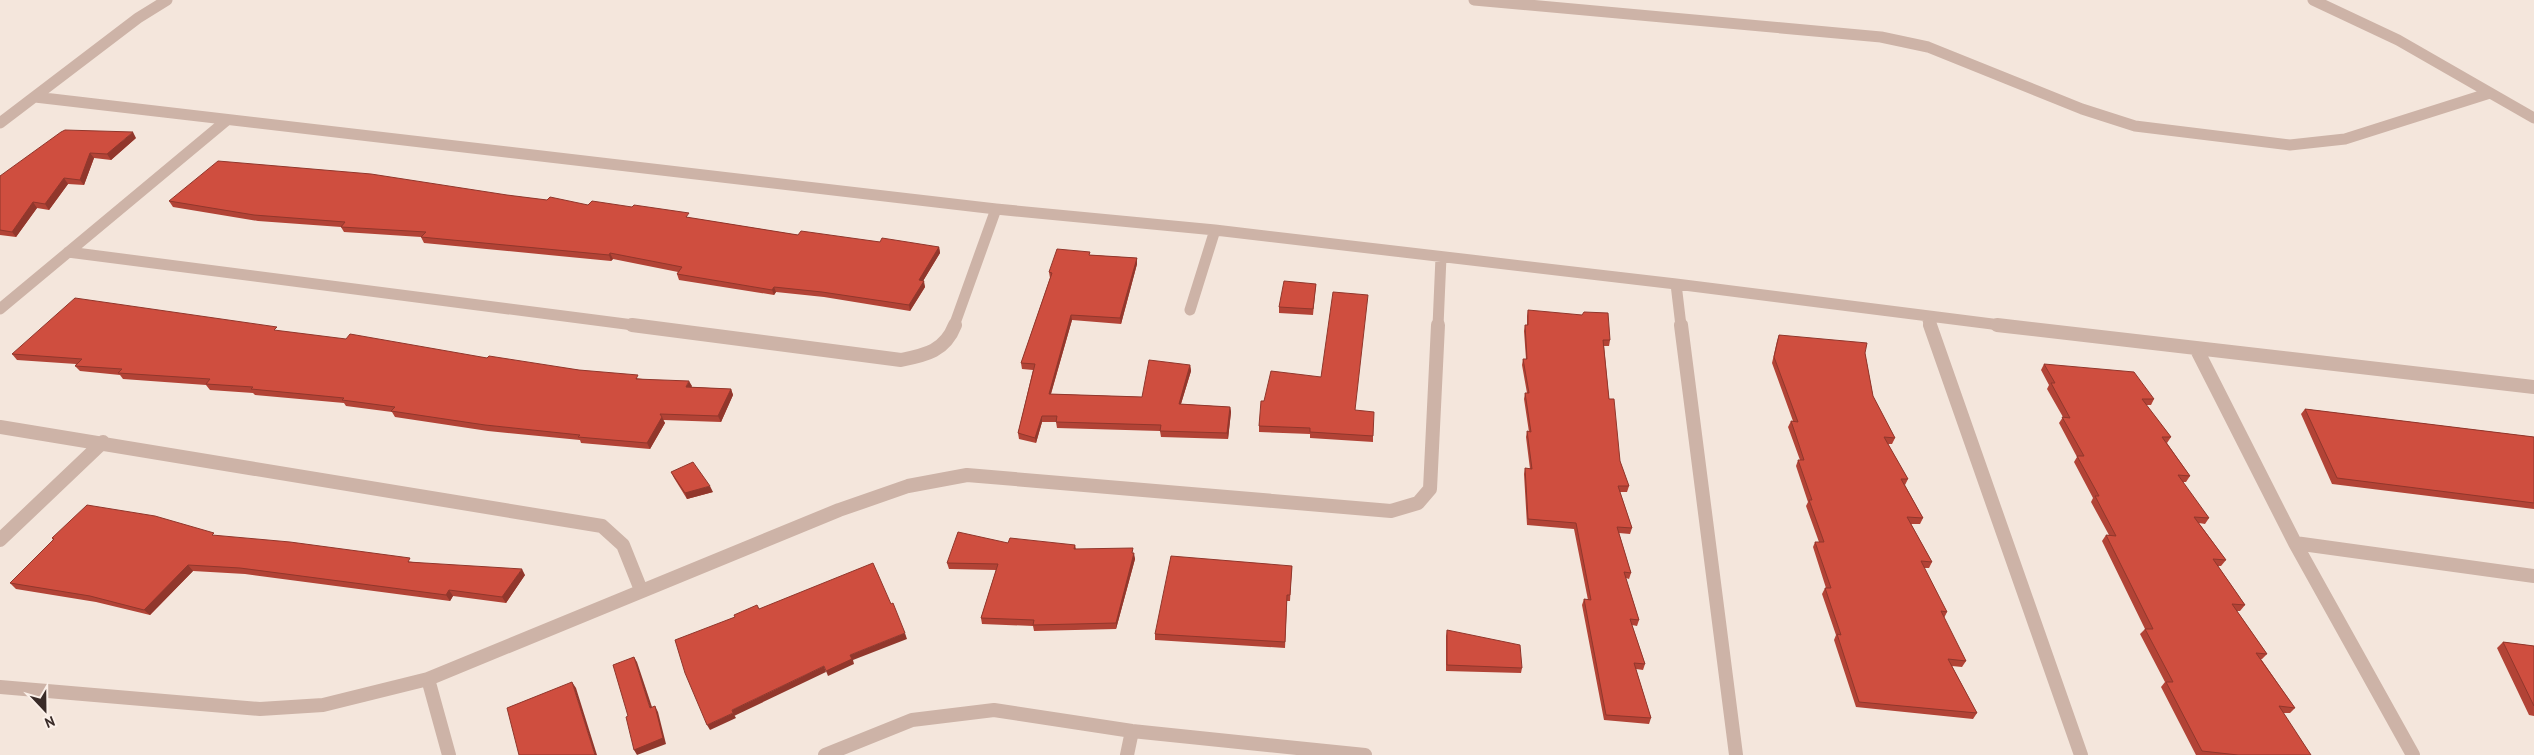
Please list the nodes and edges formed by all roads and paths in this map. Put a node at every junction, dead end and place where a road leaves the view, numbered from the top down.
1 (166, 0) edge
2 (1474, 0) edge
3 (2313, 0) edge
4 (2490, 93) junction
5 (35, 97) junction
6 (2534, 118) edge
7 (227, 120) junction
8 (0, 123) edge
9 (996, 209) junction
10 (1214, 230) junction
11 (68, 252) junction
12 (1441, 256) junction
13 (1676, 284) junction
14 (0, 308) edge
15 (1190, 310) dead end
16 (1928, 317) junction
17 (2196, 348) junction
18 (2534, 387) edge
19 (0, 427) edge
20 (102, 442) junction
21 (0, 540) edge
22 (2295, 543) junction
23 (2534, 576) edge
24 (640, 590) junction
25 (428, 679) junction
26 (0, 687) edge
27 (1132, 731) junction
28 (449, 755) edge
29 (825, 755) edge
30 (1128, 755) edge
31 (1365, 755) edge
32 (1736, 755) edge
33 (2081, 755) edge
34 (2413, 755) edge

1 - 5 street
2 - 4 street
3 - 4 street
4 - 6 street
5 - 7 street
5 - 8 street
7 - 9 street
7 - 11 street
9 - 10 street
9 - 11 street
10 - 12 street
10 - 15 street
11 - 14 street
12 - 13 street
12 - 24 street
13 - 16 street
13 - 32 street
16 - 17 street
16 - 33 street
17 - 18 street
17 - 22 street
19 - 20 street
20 - 21 street
20 - 24 street
22 - 23 street
22 - 34 street
24 - 25 street
25 - 26 street
25 - 28 street
27 - 29 street
27 - 30 street
27 - 31 street

